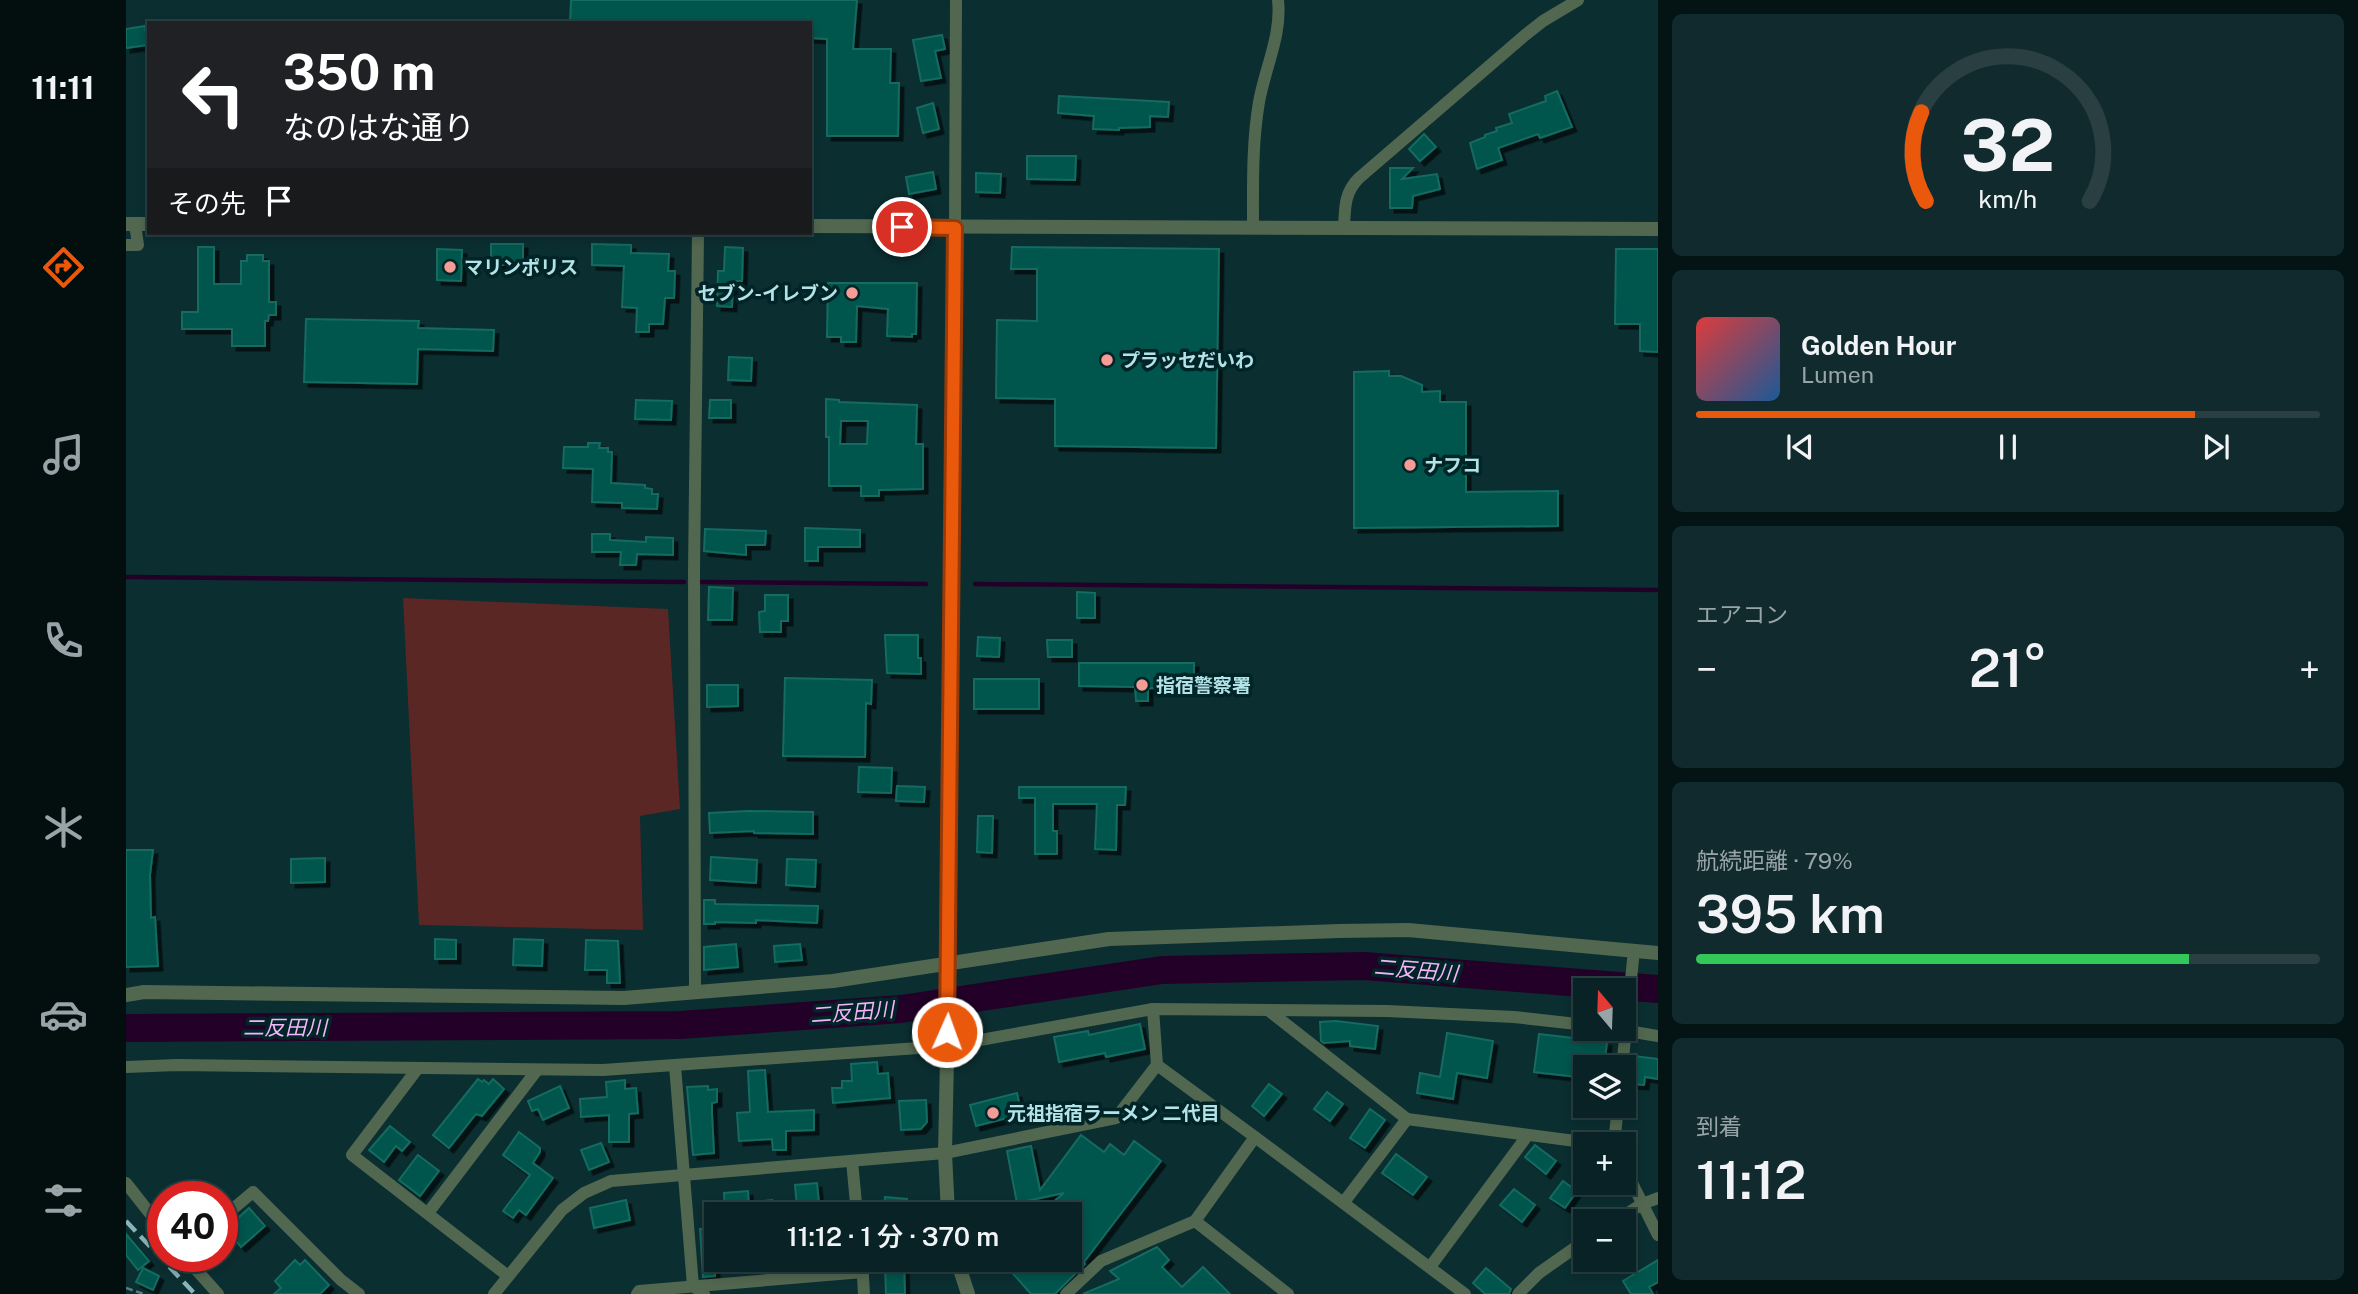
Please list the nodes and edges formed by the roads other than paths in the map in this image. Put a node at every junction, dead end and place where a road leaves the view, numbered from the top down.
1 (956, 0) edge
2 (1278, 0) edge
3 (1578, 0) edge
4 (137, 224) edge
5 (812, 226) edge
6 (1253, 227) junction
7 (955, 228) junction
8 (1343, 228) junction
9 (1658, 229) edge
10 (698, 235) edge
11 (126, 245) edge
12 (1634, 950) junction
13 (1658, 953) edge
14 (949, 962) junction
15 (1629, 978) edge
16 (695, 992) junction
17 (126, 995) edge
18 (1153, 1009) junction
19 (1268, 1010) junction
20 (1573, 1024) edge
21 (1636, 1032) edge
22 (1658, 1036) edge
23 (947, 1039) junction
24 (1157, 1065) junction
25 (675, 1066) junction
26 (126, 1067) edge
27 (418, 1068) junction
28 (537, 1070) junction
29 (1407, 1119) junction
30 (1527, 1136) junction
31 (1255, 1137) junction
32 (1573, 1141) edge
33 (945, 1153) junction
34 (852, 1161) junction
35 (684, 1174) junction
36 (126, 1183) edge
37 (1636, 1192) edge
38 (1658, 1198) edge
39 (856, 1202) edge
40 (947, 1202) edge
41 (1344, 1202) junction
42 (1642, 1204) junction
43 (238, 1205) edge
44 (1634, 1209) edge
45 (147, 1210) edge
46 (428, 1213) junction
47 (1195, 1221) junction
48 (1658, 1234) edge
49 (1573, 1249) edge
50 (1430, 1267) junction
51 (198, 1272) edge
52 (821, 1272) edge
53 (862, 1272) edge
54 (961, 1272) edge
55 (508, 1276) junction
56 (699, 1290) edge
57 (1284, 1293) edge
58 (218, 1294) edge
59 (359, 1294) edge
60 (494, 1294) edge
61 (637, 1294) edge
62 (864, 1294) edge
63 (968, 1294) edge
64 (1066, 1294) edge
65 (1465, 1294) edge
66 (1518, 1294) edge

1 - 7 street
2 - 6 street
3 - 8 street
4 - 11 street
5 - 7 street
6 - 7 street
6 - 8 street
7 - 14 street
8 - 9 street
10 - 16 street
12 - 13 street
12 - 14 street
12 - 15 street
14 - 16 street
14 - 23 street
16 - 17 street
18 - 19 street
18 - 23 street
18 - 24 street
19 - 20 street
19 - 29 street
21 - 22 street
23 - 25 street
23 - 33 street
24 - 31 street
24 - 33 street
25 - 28 street
25 - 35 street
26 - 27 street
27 - 28 street
27 - 46 street
28 - 46 street
29 - 30 street
29 - 41 street
30 - 32 street
30 - 50 street
31 - 41 street
31 - 47 street
33 - 34 street
33 - 40 street
34 - 35 street
34 - 39 street
35 - 55 street
35 - 56 street
36 - 45 street
37 - 42 street
38 - 42 street
41 - 50 street
42 - 44 street
42 - 48 street
43 - 59 street
46 - 55 street
47 - 57 street
47 - 64 street
49 - 66 street
50 - 65 street
51 - 58 street
52 - 56 street
53 - 62 street
54 - 63 street
55 - 60 street
56 - 61 street

